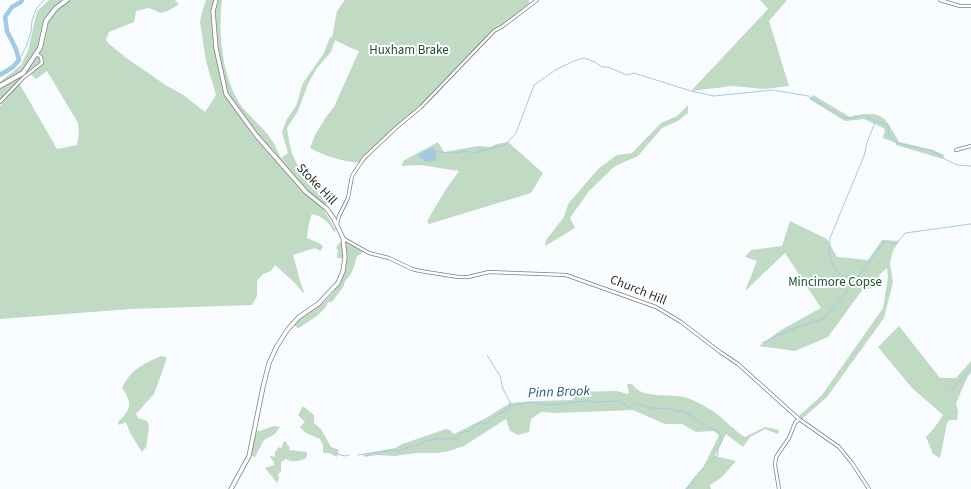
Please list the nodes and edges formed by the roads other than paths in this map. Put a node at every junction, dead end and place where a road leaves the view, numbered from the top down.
1 (67, 0) edge
2 (216, 0) edge
3 (537, 0) edge
4 (940, 0) edge
5 (971, 6) edge
6 (37, 54) junction
7 (0, 86) edge
8 (0, 102) edge
9 (971, 146) edge
10 (956, 150) dead end
11 (336, 218) junction
12 (343, 238) junction
13 (799, 420) junction
14 (231, 489) edge
15 (779, 489) edge
16 (869, 489) edge

1 - 6 main road
2 - 11 street, Stoke Hill
3 - 11 street
4 - 5 street
6 - 7 main road
6 - 8 street
9 - 10 street
11 - 12 street, Stoke Hill
12 - 13 street, Church Hill
12 - 14 street, Stoke Hill
13 - 15 street
13 - 16 street, Church Hill

